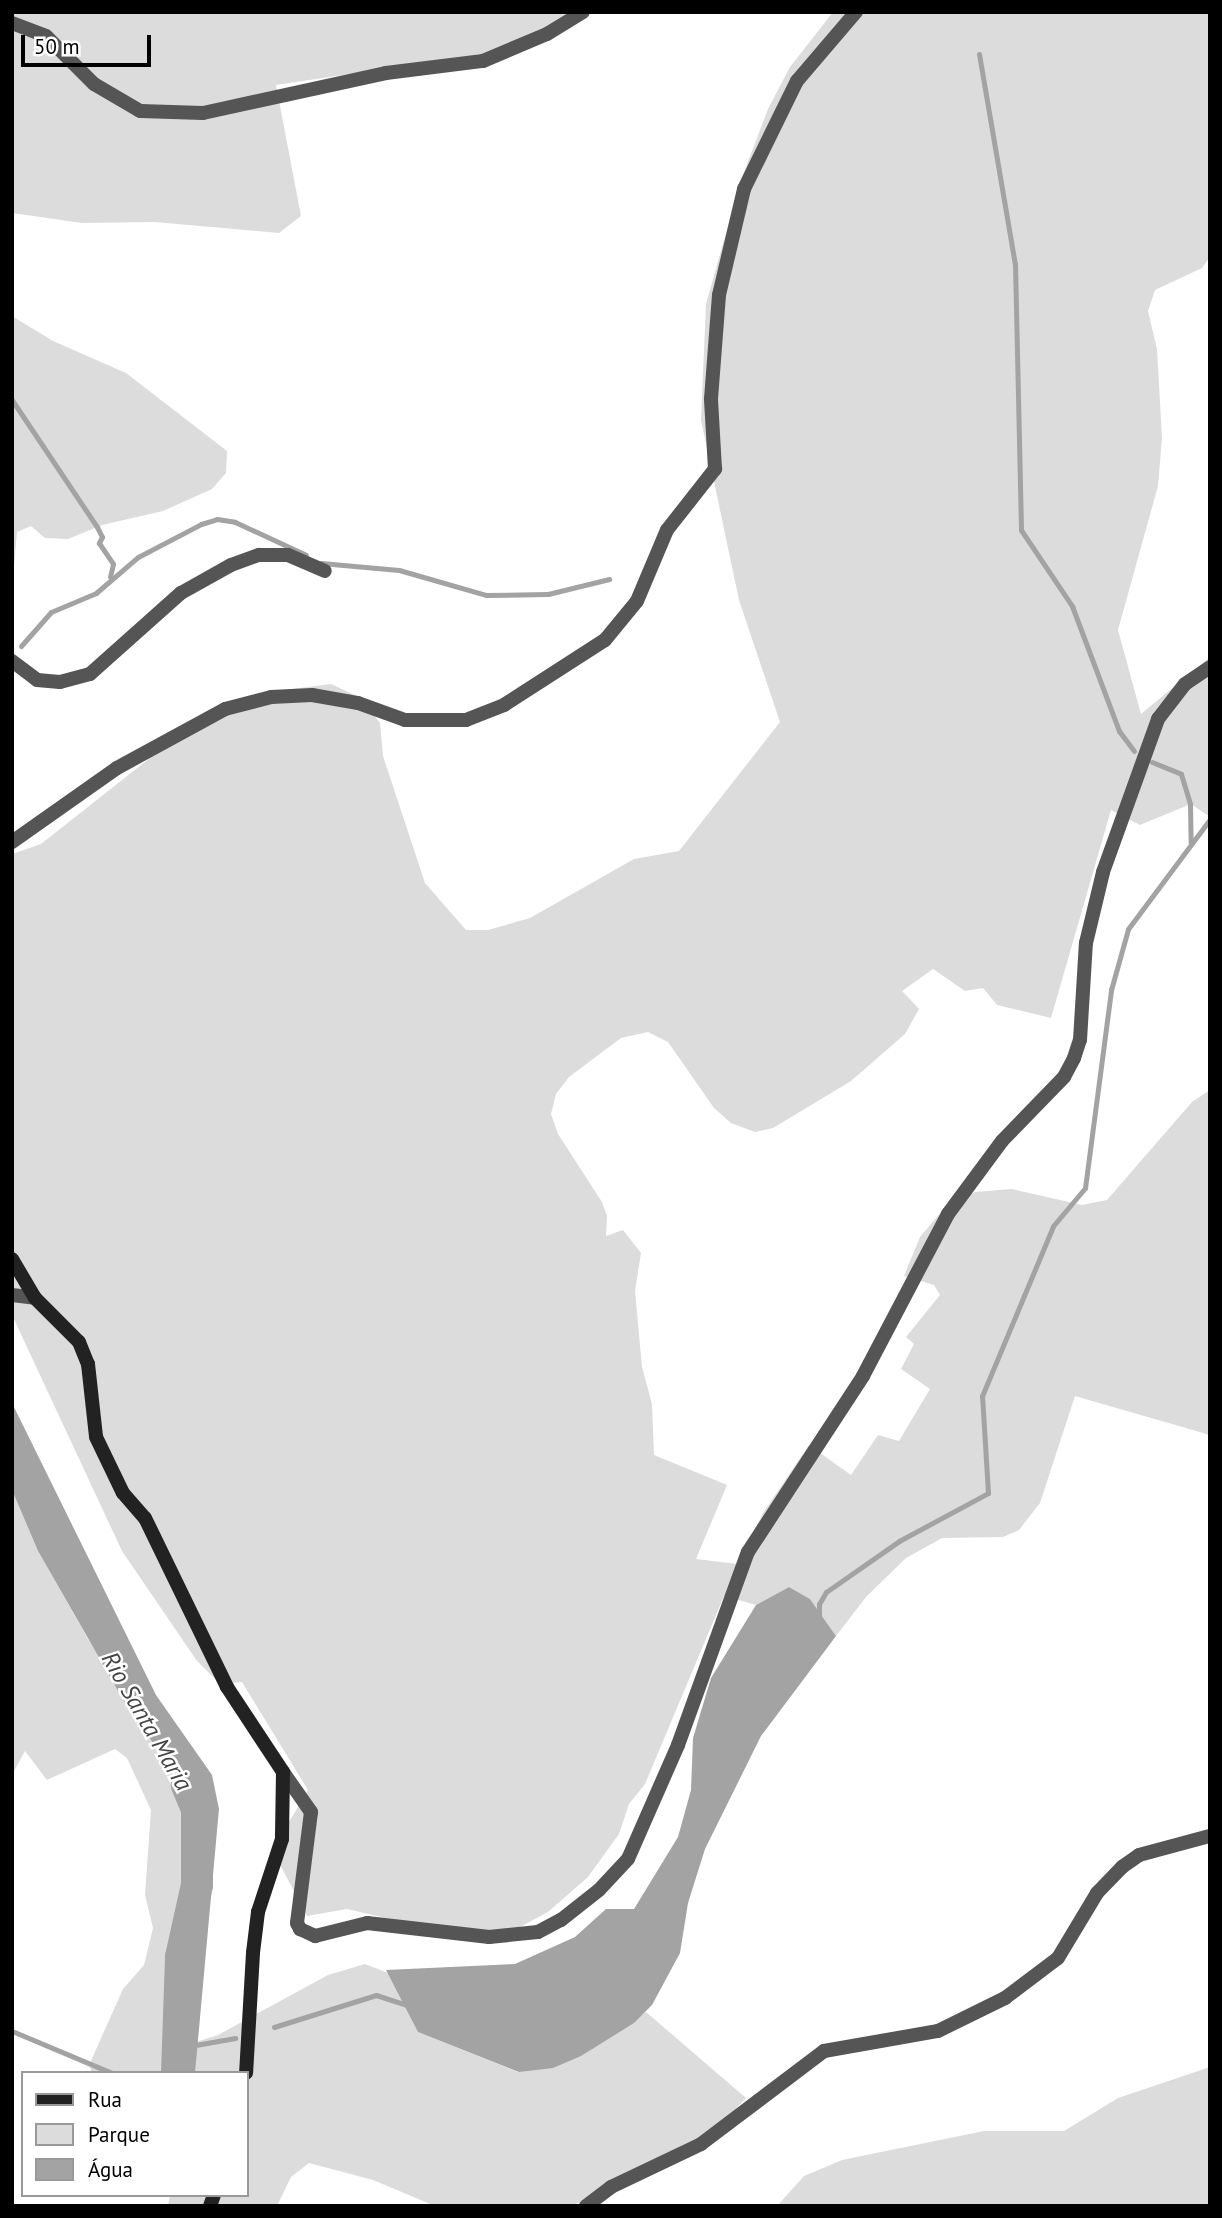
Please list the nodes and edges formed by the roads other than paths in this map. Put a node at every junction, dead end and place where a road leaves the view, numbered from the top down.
1 (583, 12) edge
2 (856, 12) edge
3 (12, 23) edge
4 (325, 571) dead end
5 (12, 661) edge
6 (1210, 667) edge
7 (12, 842) edge
8 (12, 1259) edge
9 (12, 1295) edge
10 (35, 1298) junction
11 (283, 1772) junction
12 (1210, 1836) edge
13 (246, 2071) edge
14 (586, 2206) edge

1 - 3 street
2 - 7 street
4 - 5 street
6 - 11 street
8 - 10 street
9 - 10 street
10 - 11 street
11 - 13 street
12 - 14 street

